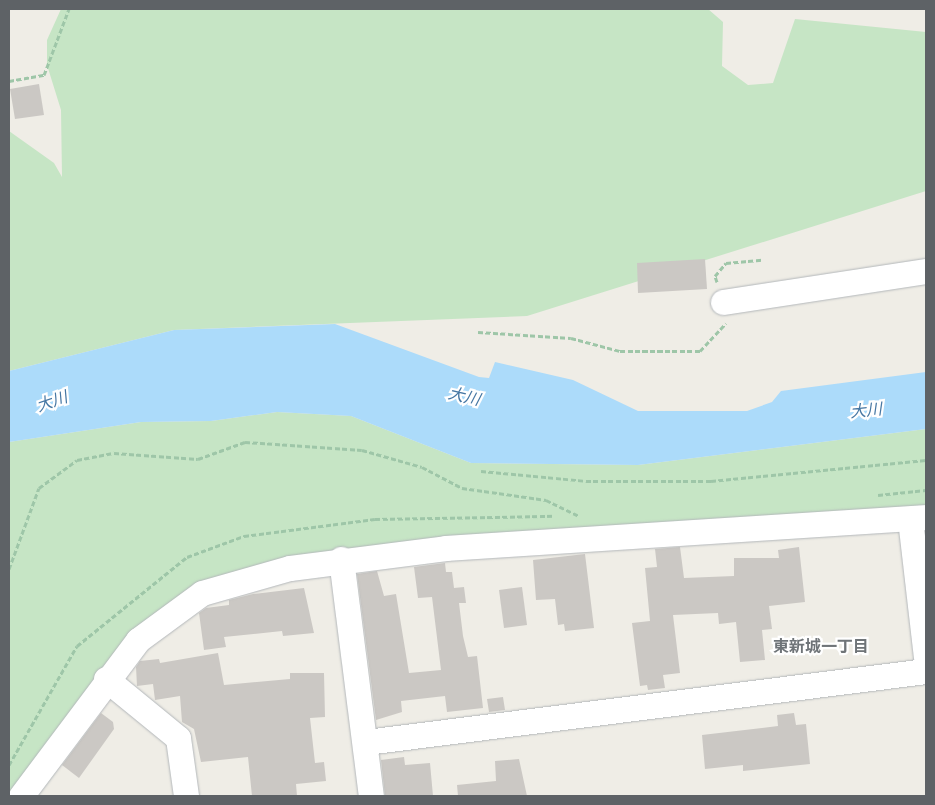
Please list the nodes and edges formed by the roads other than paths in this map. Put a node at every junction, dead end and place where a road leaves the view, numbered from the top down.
1 (926, 271) edge
2 (723, 302) road end
3 (918, 518) edge
4 (340, 559) junction
5 (926, 657) edge
6 (926, 671) edge
7 (106, 679) junction
8 (366, 742) junction
9 (21, 796) edge
10 (186, 796) edge
11 (371, 796) edge

1 - 2 street
3 - 4 street
3 - 5 street
4 - 7 street
4 - 8 street
6 - 8 street
7 - 9 street
7 - 10 street
8 - 11 street

